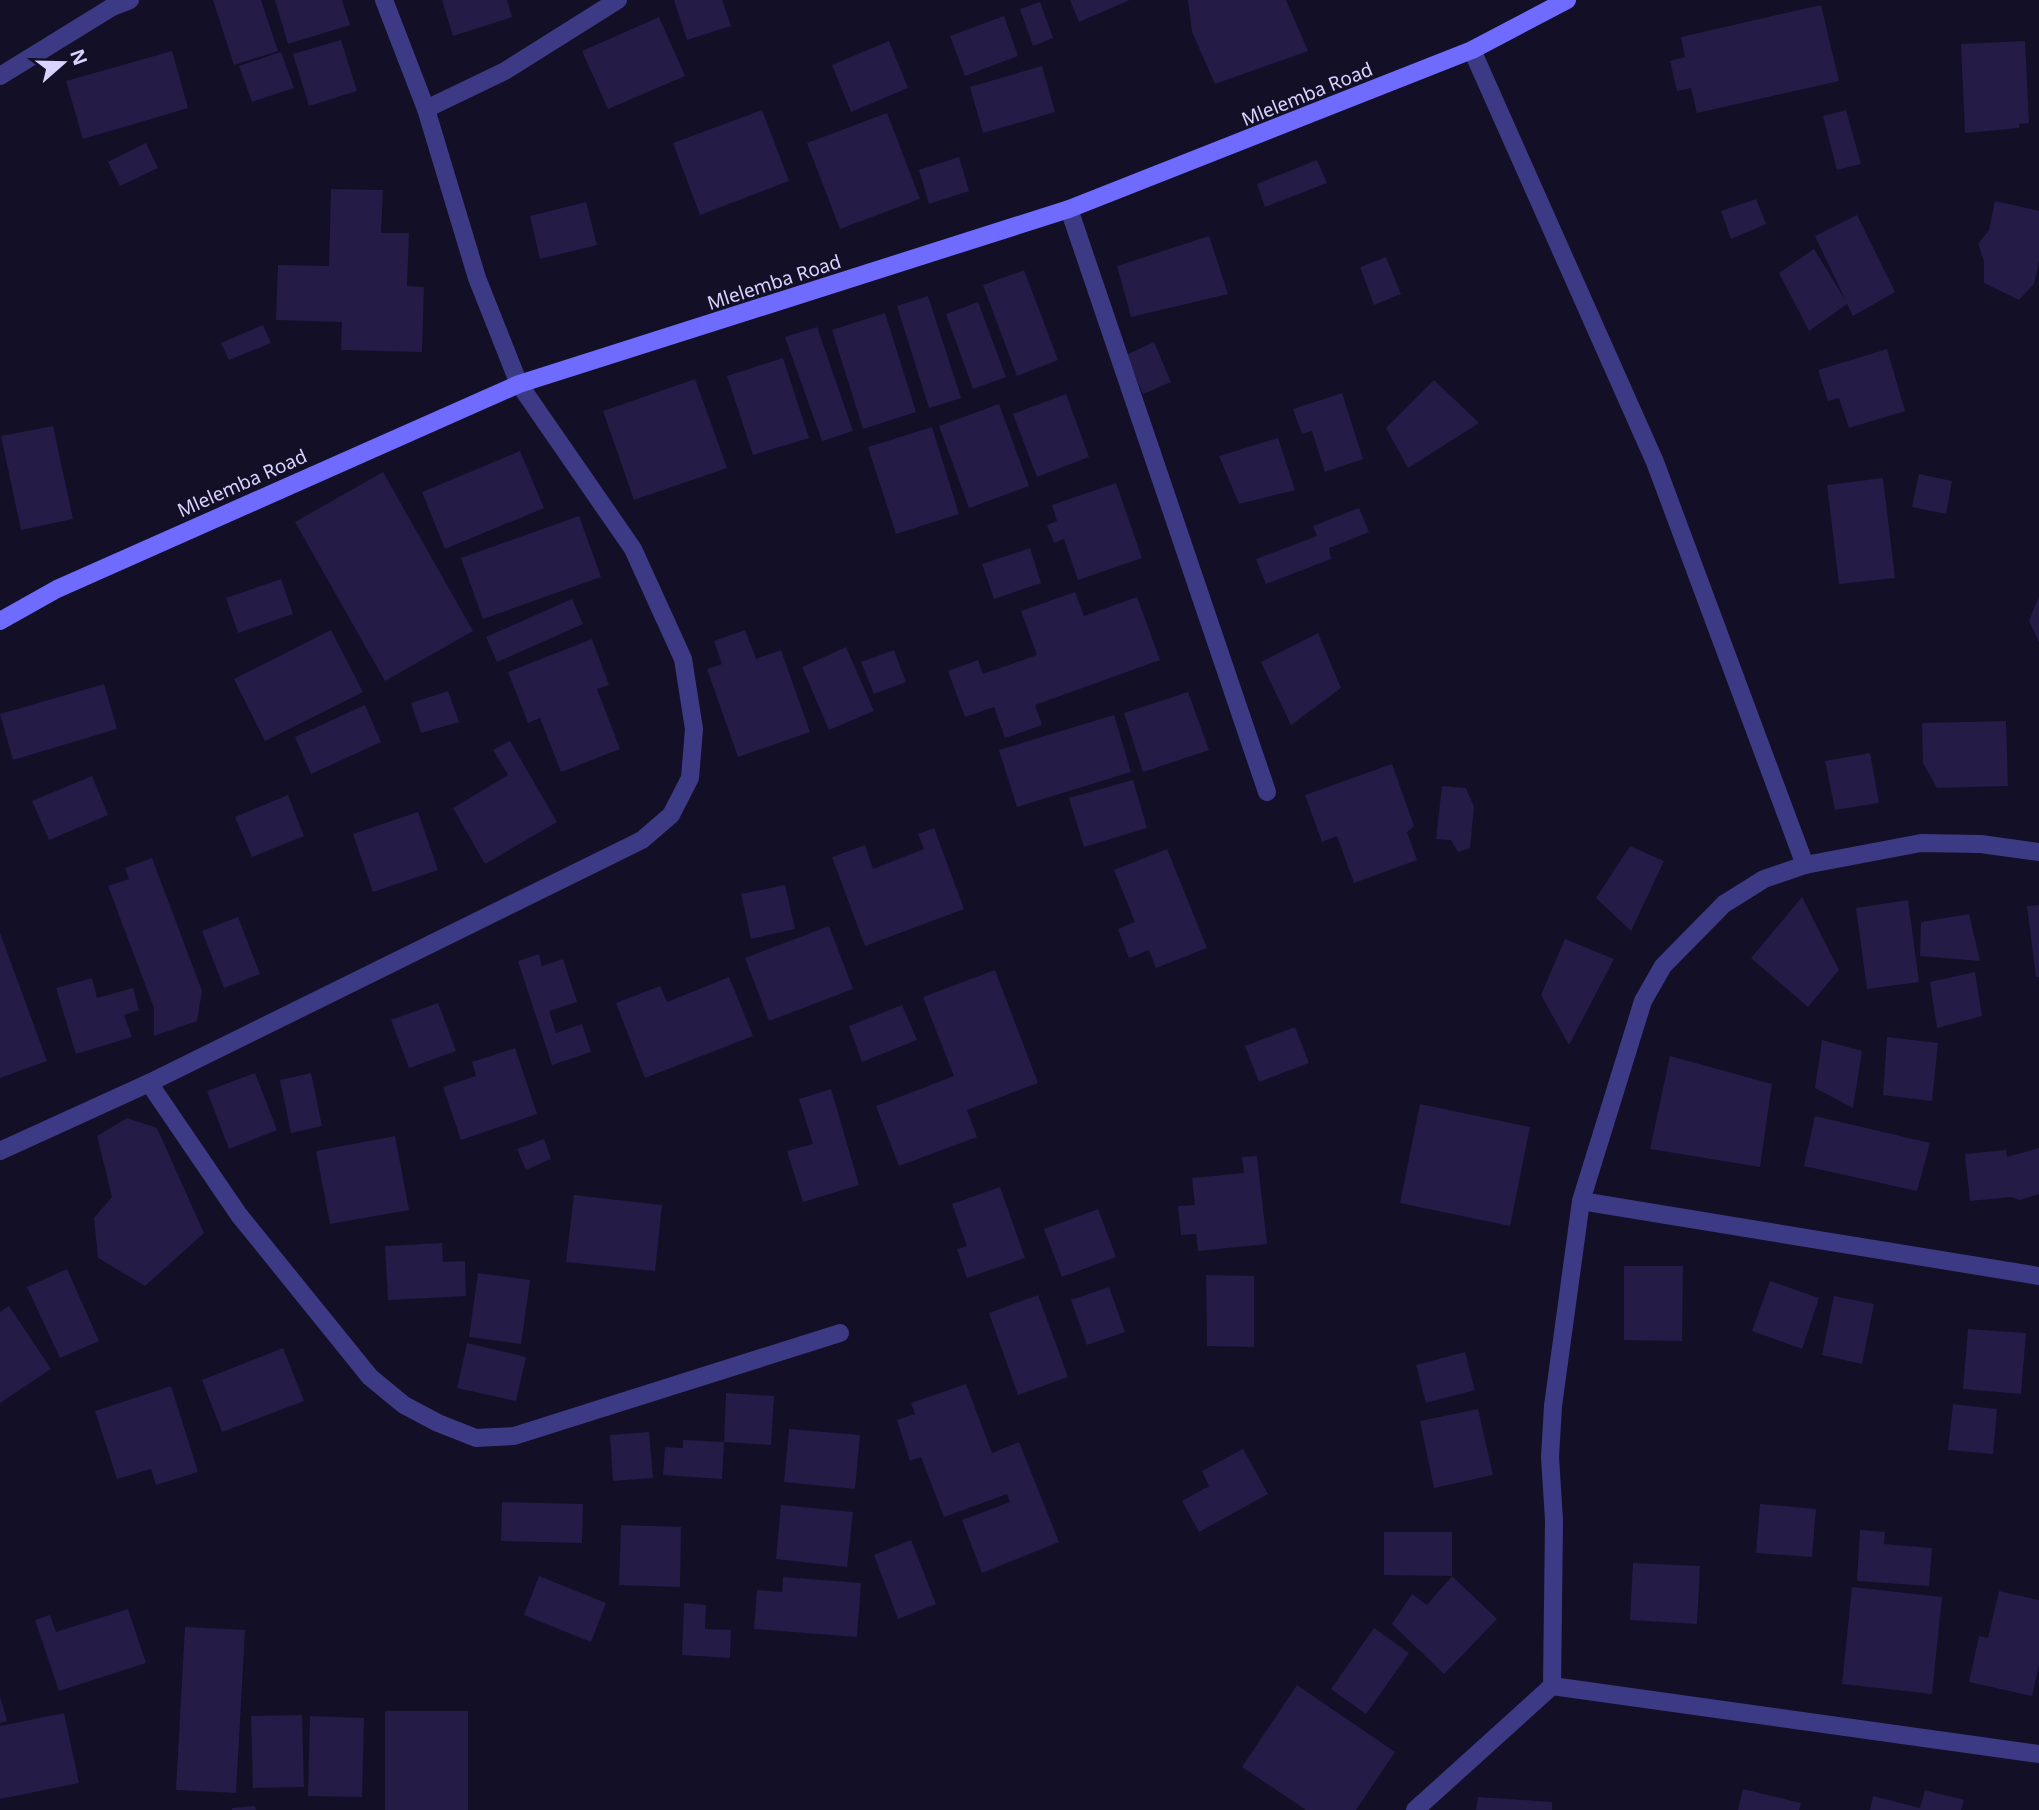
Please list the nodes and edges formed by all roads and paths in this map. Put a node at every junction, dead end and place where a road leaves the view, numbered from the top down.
1 (130, 0) edge
2 (384, 0) edge
3 (618, 0) edge
4 (1567, 0) edge
5 (1472, 50) junction
6 (0, 76) edge
7 (426, 109) junction
8 (1069, 209) junction
9 (519, 384) junction
10 (0, 621) edge
11 (1267, 792) dead end
12 (2039, 852) edge
13 (1805, 865) junction
14 (149, 1083) junction
15 (0, 1152) edge
16 (1581, 1201) junction
17 (2039, 1276) edge
18 (840, 1333) dead end
19 (1552, 1686) junction
20 (2039, 1754) edge
21 (1415, 1810) edge

1 - 6 street
2 - 7 street
3 - 7 street
4 - 5 street, Mlelemba Road
5 - 8 street, Mlelemba Road
5 - 13 street
7 - 9 street
8 - 9 street, Mlelemba Road
8 - 11 street
9 - 10 street, Mlelemba Road
9 - 14 street
12 - 13 street
13 - 16 street
14 - 15 street
14 - 18 street
16 - 17 street
16 - 19 street
19 - 20 street
19 - 21 street

